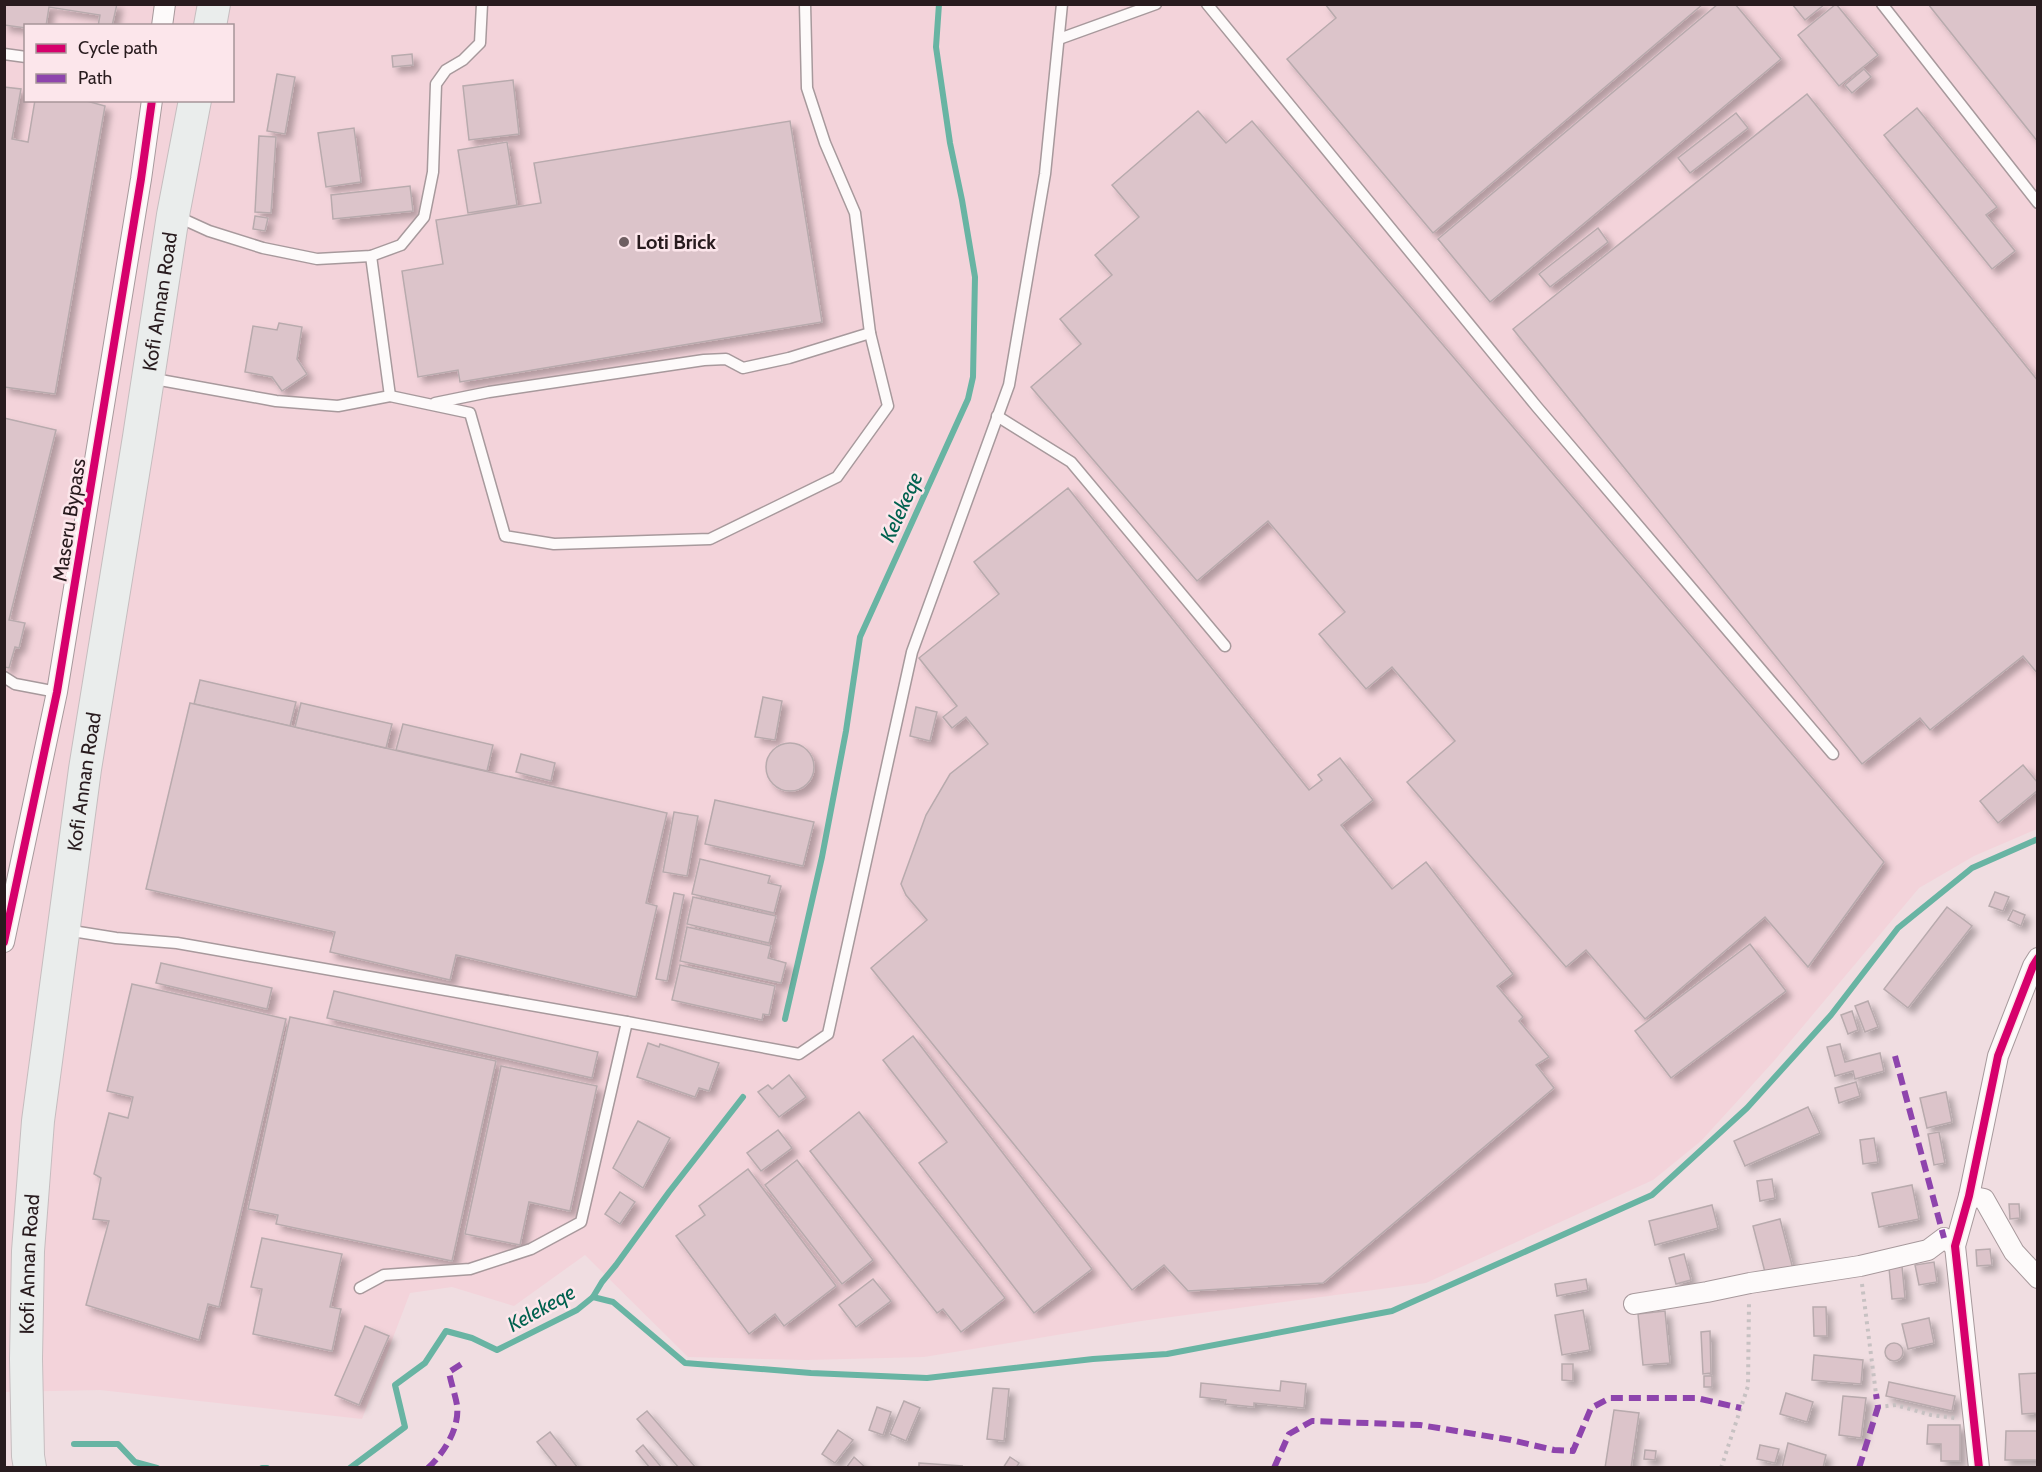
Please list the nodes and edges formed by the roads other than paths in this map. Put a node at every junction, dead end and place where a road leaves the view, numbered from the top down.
1 (165, 4) edge
2 (214, 4) edge
3 (482, 4) edge
4 (805, 4) edge
5 (1062, 4) edge
6 (1156, 4) edge
7 (1207, 4) edge
8 (1882, 4) edge
9 (162, 24) edge
10 (210, 24) edge
11 (1059, 39) junction
12 (4, 54) edge
13 (24, 57) edge
14 (152, 102) edge
15 (195, 102) edge
16 (2037, 203) edge
17 (173, 215) junction
18 (371, 256) junction
19 (870, 333) junction
20 (148, 377) junction
21 (390, 396) junction
22 (429, 404) junction
23 (997, 416) junction
24 (1225, 646) dead end
25 (4, 677) edge
26 (57, 692) junction
27 (1833, 754) dead end
28 (64, 930) junction
29 (4, 942) edge
30 (2037, 958) edge
31 (627, 1022) junction
32 (1969, 1196) junction
33 (1955, 1246) junction
34 (2037, 1278) edge
35 (360, 1288) dead end
36 (1634, 1304) dead end
37 (30, 1467) edge
38 (1979, 1467) edge

1 - 9 street
2 - 10 main road
3 - 18 lane
4 - 19 lane
5 - 11 lane
6 - 11 lane
7 - 27 lane
8 - 16 lane
11 - 23 lane
12 - 13 lane
14 - 26 street, Maseru Bypass
15 - 17 main road, Kofi Annan Road
17 - 18 lane
17 - 20 main road, Kofi Annan Road
18 - 21 lane
19 - 22 lane
19 - 22 lane
20 - 21 lane
20 - 28 main road, Kofi Annan Road
21 - 22 lane
23 - 24 lane
23 - 31 lane
25 - 26 lane
26 - 29 street, Maseru Bypass
28 - 31 lane
28 - 37 main road, Kofi Annan Road
30 - 32 street
31 - 35 lane
32 - 33 street
32 - 34 street
33 - 36 street
33 - 38 street

